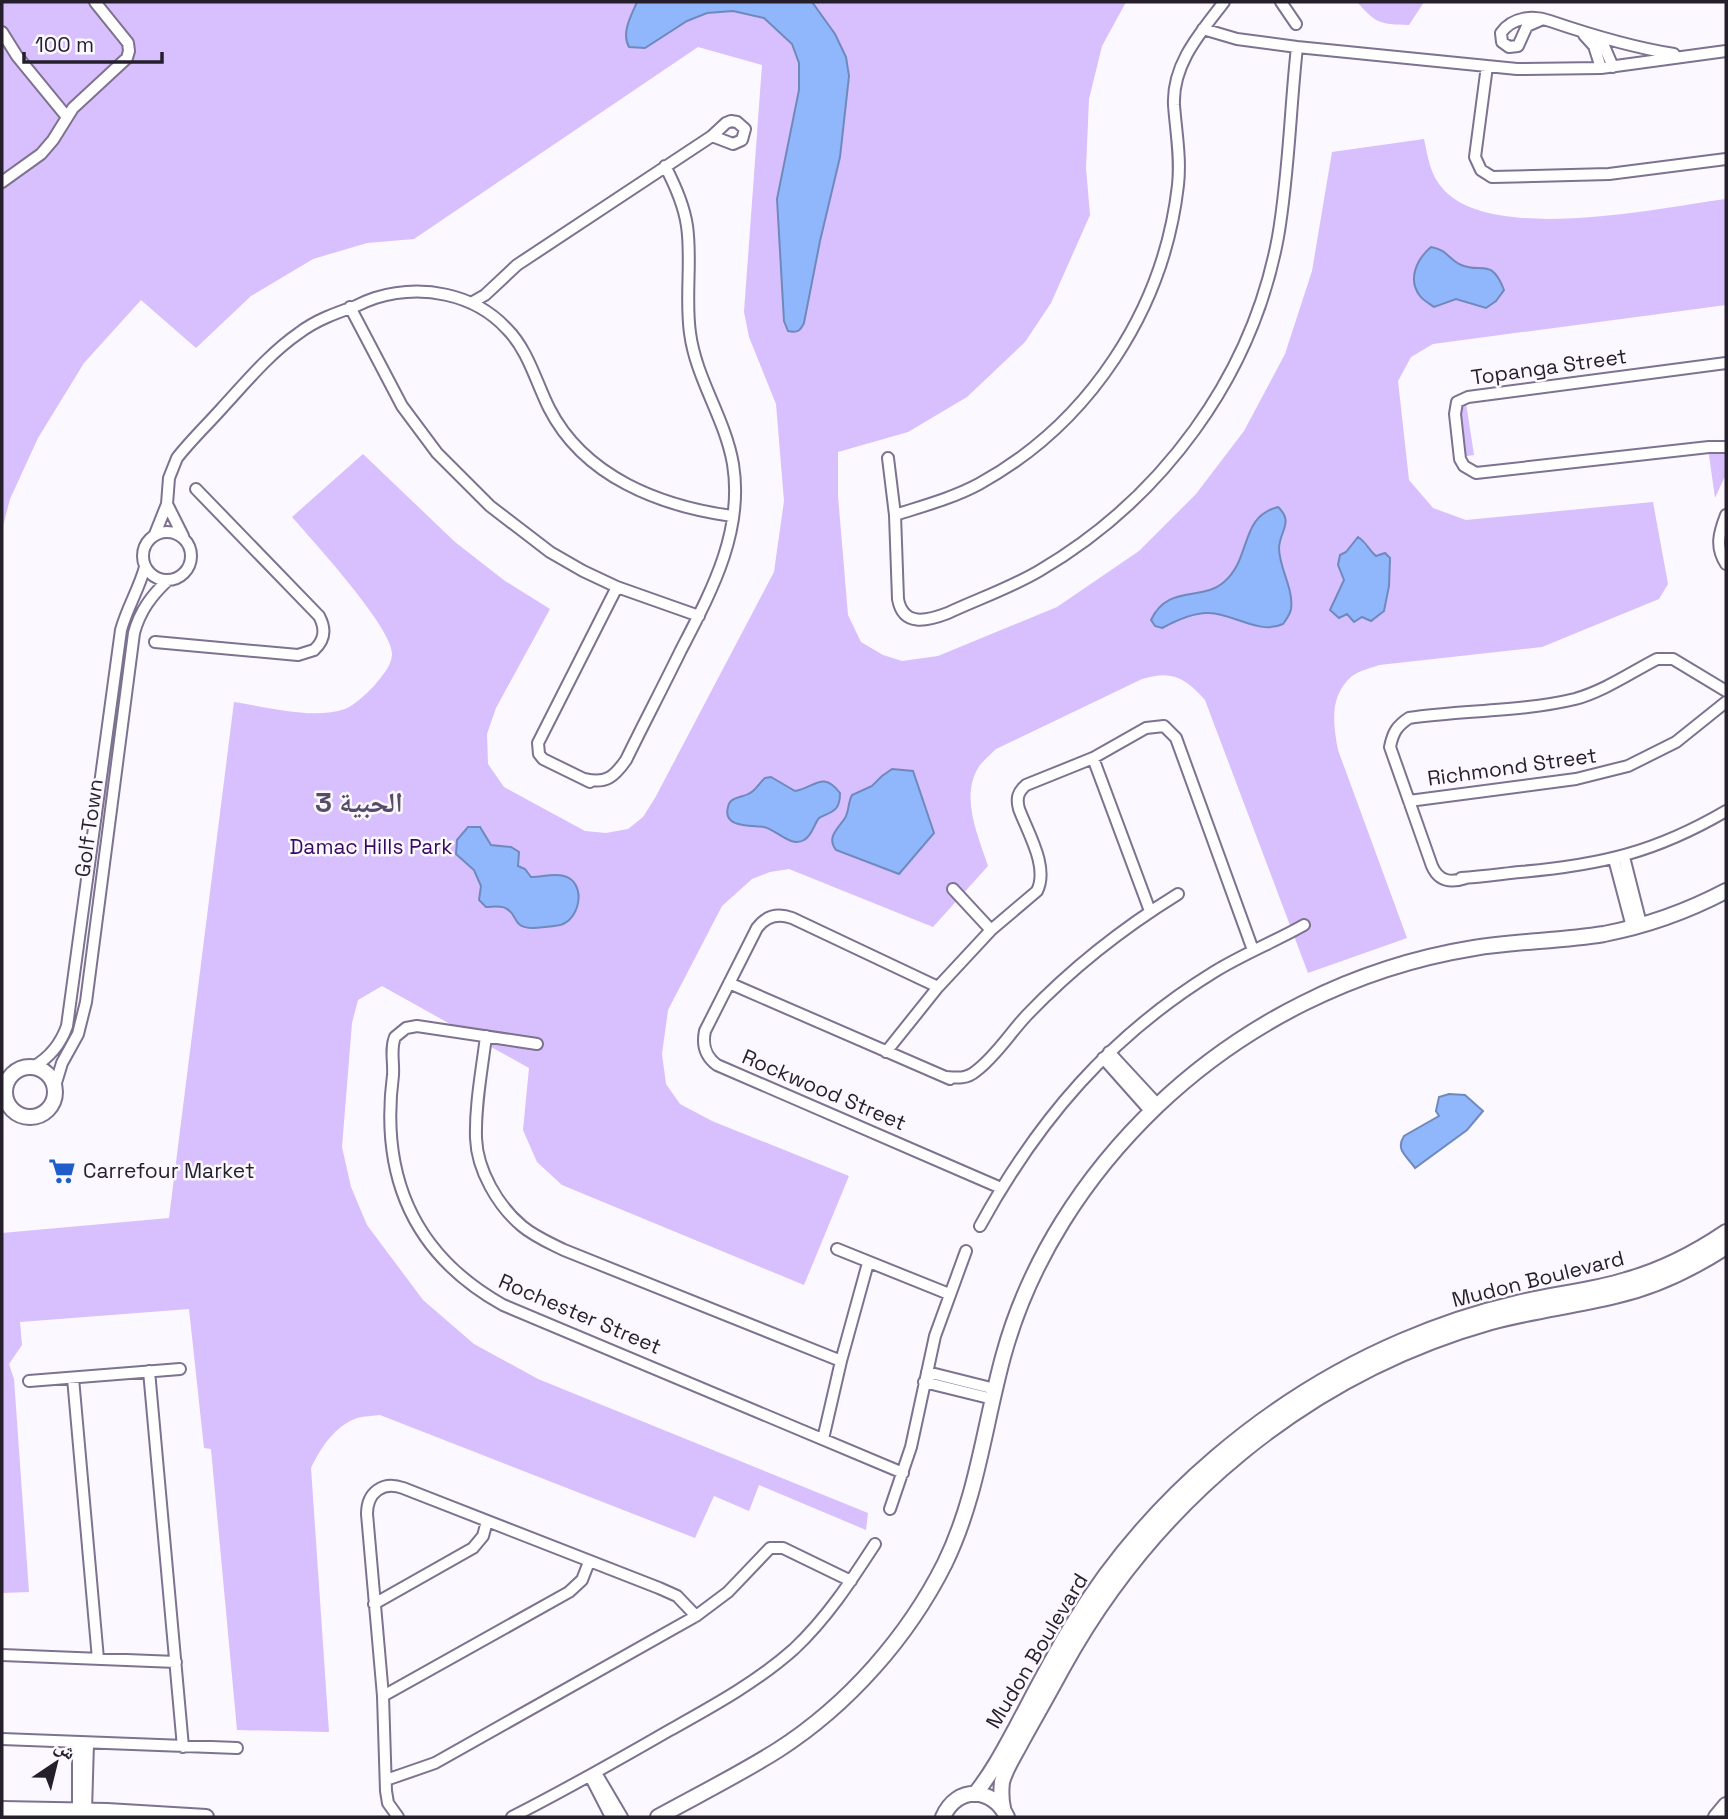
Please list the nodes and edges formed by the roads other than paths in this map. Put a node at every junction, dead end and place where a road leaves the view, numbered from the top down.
1 (95, 2) edge
2 (1224, 2) edge
3 (1281, 2) edge
4 (1544, 19) dead end
5 (1296, 24) dead end
6 (1203, 29) junction
7 (1576, 30) junction
8 (2, 32) edge
9 (1601, 39) junction
10 (1297, 47) junction
11 (1726, 51) edge
12 (1687, 56) junction
13 (1487, 66) junction
14 (1614, 67) junction
15 (1601, 68) junction
16 (67, 117) junction
17 (712, 136) dead end
18 (1726, 159) edge
19 (665, 166) junction
20 (2, 182) edge
21 (488, 291) junction
22 (471, 303) junction
23 (354, 306) junction
24 (487, 311) junction
25 (1726, 363) edge
26 (1726, 447) edge
27 (888, 457) dead end
28 (196, 489) dead end
29 (167, 504) junction
30 (895, 515) junction
31 (1726, 515) edge
32 (732, 516) junction
33 (155, 534) junction
34 (185, 539) junction
35 (1726, 564) edge
36 (145, 567) junction
37 (168, 580) junction
38 (617, 587) junction
39 (699, 615) junction
40 (155, 642) dead end
41 (1726, 691) edge
42 (1726, 702) edge
43 (1093, 758) junction
44 (1409, 801) junction
45 (1726, 811) edge
46 (1619, 858) junction
47 (953, 888) dead end
48 (1726, 891) edge
49 (1178, 894) dead end
50 (1150, 911) junction
51 (1304, 925) dead end
52 (1637, 925) junction
53 (991, 930) junction
54 (1253, 950) junction
55 (729, 983) junction
56 (938, 986) junction
57 (486, 1037) junction
58 (537, 1044) dead end
59 (886, 1052) junction
60 (1106, 1055) junction
61 (33, 1067) junction
62 (55, 1086) junction
63 (3, 1090) edge
64 (1154, 1108) junction
65 (24, 1117) junction
66 (2, 1120) edge
67 (1001, 1188) junction
68 (980, 1226) dead end
69 (1726, 1232) edge
70 (1726, 1247) edge
71 (837, 1249) dead end
72 (966, 1251) dead end
73 (868, 1263) junction
74 (949, 1294) junction
75 (841, 1361) junction
76 (180, 1368) dead end
77 (149, 1371) junction
78 (926, 1377) junction
79 (73, 1378) junction
80 (29, 1381) dead end
81 (994, 1394) junction
82 (823, 1439) junction
83 (903, 1473) junction
84 (890, 1510) dead end
85 (487, 1521) junction
86 (875, 1544) dead end
87 (589, 1562) junction
88 (851, 1581) junction
89 (374, 1604) junction
90 (696, 1616) junction
91 (2, 1655) edge
92 (98, 1659) junction
93 (176, 1662) junction
94 (383, 1696) junction
95 (2, 1739) edge
96 (83, 1742) junction
97 (183, 1747) junction
98 (237, 1748) dead end
99 (385, 1759) junction
100 (415, 1770) junction
101 (593, 1774) junction
102 (386, 1780) junction
103 (975, 1794) junction
104 (1726, 1805) edge
105 (2, 1809) edge
106 (82, 1811) junction
107 (1005, 1813) edge
108 (206, 1817) edge
109 (398, 1817) edge
110 (512, 1817) edge
111 (611, 1817) edge
112 (622, 1817) edge
113 (658, 1817) edge
114 (943, 1817) edge
115 (1716, 1817) edge

1 - 16 street
2 - 6 street
3 - 5 street
4 - 7 street
6 - 10 street
6 - 30 street
7 - 9 street
7 - 15 street
8 - 16 street
9 - 12 street
9 - 14 street
10 - 13 street
10 - 30 street
11 - 12 street
12 - 14 street
13 - 15 street
13 - 18 street
14 - 15 street
16 - 20 street
17 - 19 street
19 - 21 street
19 - 32 street
21 - 22 street
21 - 24 street
22 - 23 street
22 - 24 street
23 - 29 street
23 - 38 street
24 - 32 street
25 - 26 street, Topanga Street
27 - 30 street
28 - 40 street
29 - 33 street
29 - 34 street
31 - 35 street
32 - 39 street
33 - 34 street
33 - 36 street
34 - 37 street
36 - 37 street
36 - 61 street, Golf Town
37 - 62 street, Golf Town
38 - 39 street
38 - 39 street
41 - 44 street, Richmond Street
42 - 44 street, Richmond Street
43 - 50 street
43 - 53 street
43 - 54 street
44 - 46 street, Richmond Street
45 - 46 street, Richmond Street
46 - 52 street
47 - 53 street
48 - 52 street
49 - 50 street
50 - 59 street
51 - 54 street
52 - 64 street
53 - 56 street
54 - 60 street
55 - 56 street, Rockwood Street
55 - 59 street
55 - 67 street, Rockwood Street
56 - 59 street
57 - 58 street, Rochester Street
57 - 75 street
57 - 82 street, Rochester Street
60 - 64 street
60 - 67 street
61 - 62 street
61 - 63 street
62 - 65 street
63 - 65 street
64 - 81 street
65 - 66 street
67 - 68 street
69 - 103 street, Mudon Boulevard
70 - 107 street, Mudon Boulevard
71 - 73 street
72 - 74 street
73 - 74 street
73 - 75 street
74 - 78 street
75 - 82 street
76 - 77 street
77 - 79 street
77 - 93 street
78 - 81 street
78 - 83 street
79 - 80 street
79 - 92 street
81 - 113 street
82 - 83 street, Rochester Street
83 - 84 street
85 - 87 street
85 - 89 street
85 - 89 street
86 - 88 street
87 - 90 street
87 - 94 street
88 - 90 street
88 - 101 street
89 - 94 street
90 - 100 street
91 - 92 street
92 - 93 street
93 - 97 street
94 - 99 street
95 - 96 street
96 - 97 street
96 - 106 street
97 - 98 street
99 - 100 street
99 - 102 street
100 - 102 street
101 - 110 street
101 - 111 street
101 - 112 street
102 - 109 street
103 - 107 street
103 - 114 street
104 - 115 street
105 - 106 street
106 - 108 street

